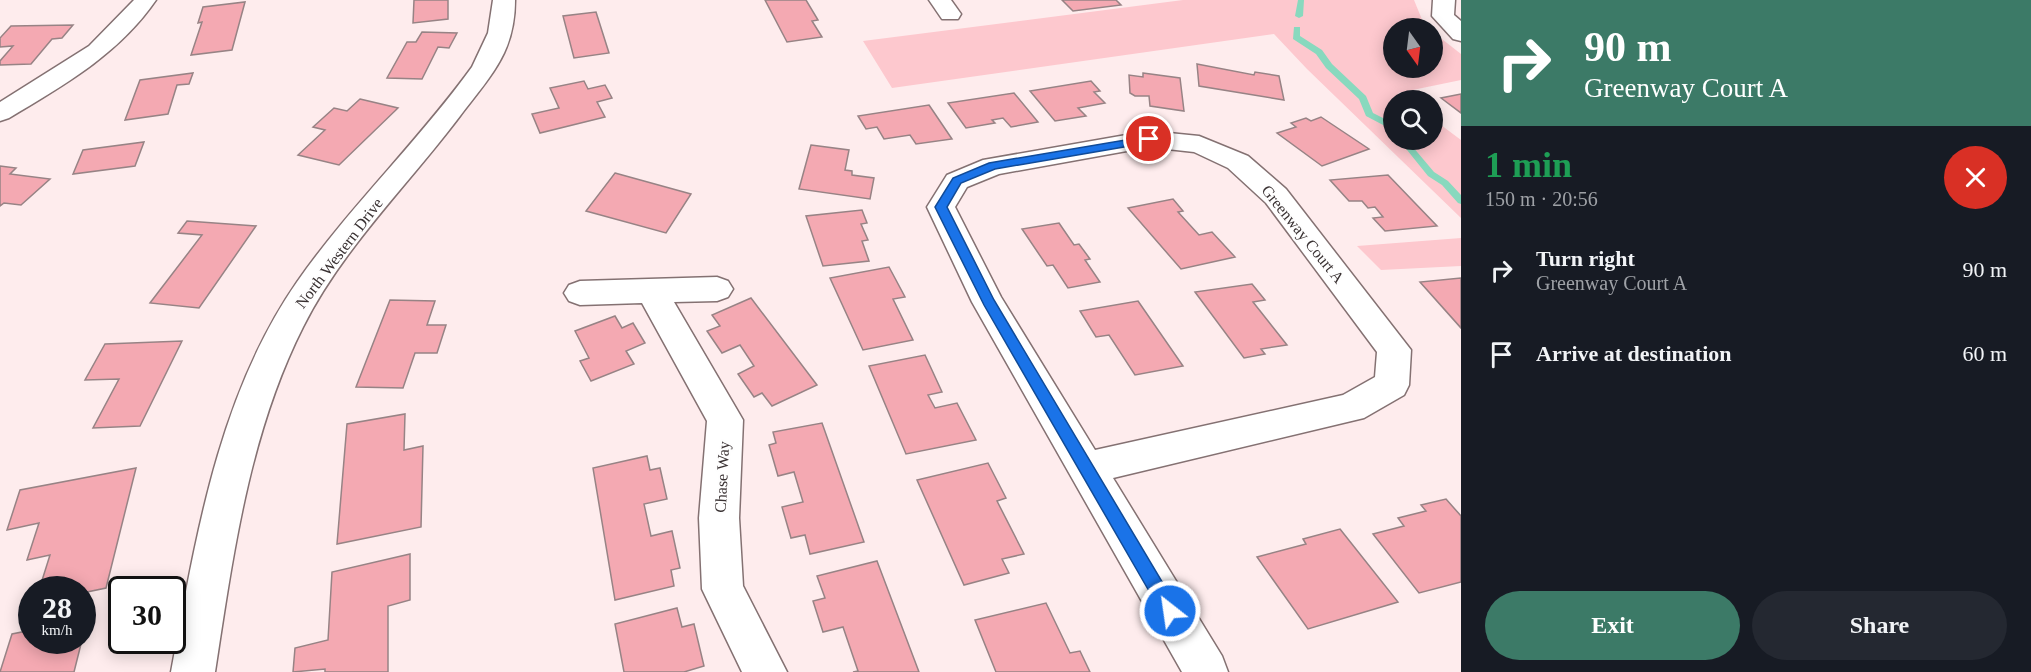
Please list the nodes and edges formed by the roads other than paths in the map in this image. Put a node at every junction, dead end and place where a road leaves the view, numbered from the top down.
1 (145, 0) edge
2 (504, 0) edge
3 (1444, 0) edge
4 (1461, 34) edge
5 (0, 113) edge
6 (717, 289) dead end
7 (652, 291) junction
8 (580, 293) dead end
9 (1086, 468) junction
10 (194, 672) edge
11 (765, 672) edge
12 (1206, 672) edge

1 - 5 street
2 - 10 street, North Western Drive
3 - 4 street
6 - 7 street
7 - 8 street
7 - 11 street, Chase Way
9 - 9 street, Greenway Court A
9 - 12 street, Greenway Court A

